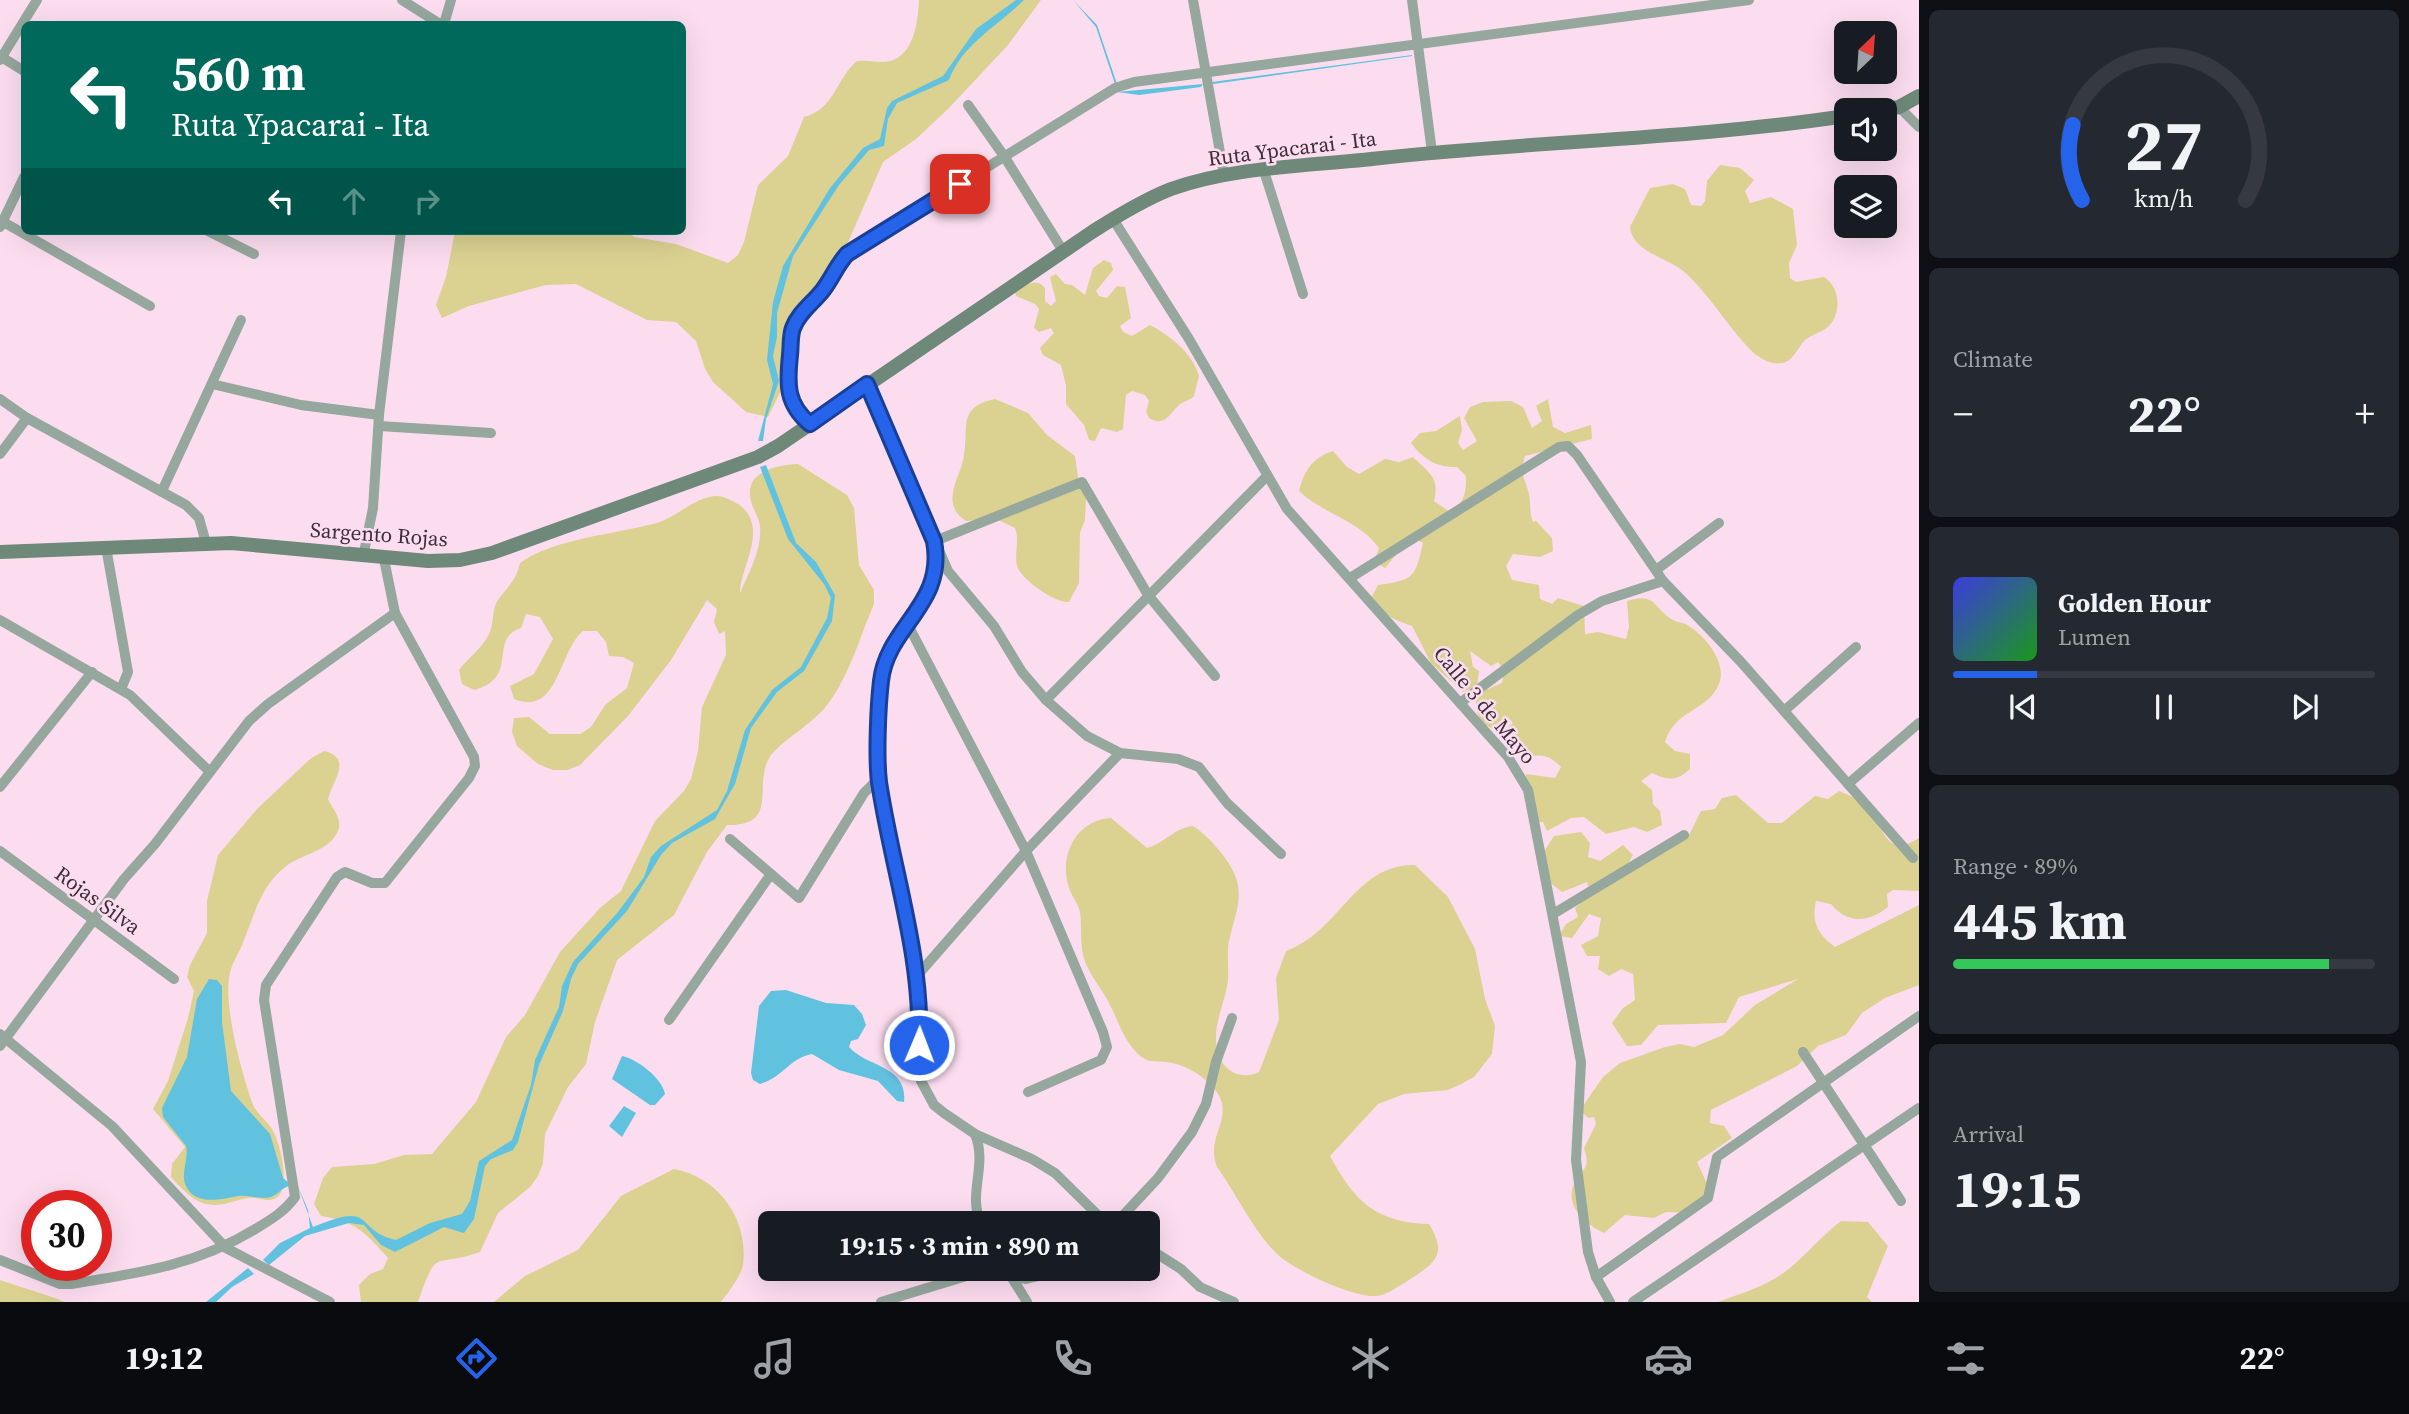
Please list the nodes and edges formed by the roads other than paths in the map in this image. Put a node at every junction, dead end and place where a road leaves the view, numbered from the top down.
1 (37, 0) edge
2 (402, 0) edge
3 (451, 0) edge
4 (1193, 0) edge
5 (1412, 0) edge
6 (1749, 0) edge
7 (24, 21) edge
8 (437, 21) edge
9 (443, 21) edge
10 (21, 26) edge
11 (1418, 45) junction
12 (1, 58) edge
13 (21, 69) edge
14 (1206, 80) junction
15 (1919, 96) edge
16 (968, 105) dead end
17 (1899, 107) joint
18 (1834, 118) edge
19 (1919, 127) edge
20 (1432, 152) junction
21 (1004, 156) junction
22 (1264, 171) junction
23 (1224, 176) junction
24 (21, 183) edge
25 (1112, 219) junction
26 (1, 223) edge
27 (21, 234) edge
28 (23, 235) edge
29 (216, 235) edge
30 (401, 235) edge
31 (1063, 251) junction
32 (254, 254) dead end
33 (1303, 294) dead end
34 (150, 306) dead end
35 (241, 320) dead end
36 (212, 384) junction
37 (867, 384) junction
38 (0, 399) edge
39 (27, 418) junction
40 (379, 421) junction
41 (810, 424) junction
42 (491, 433) dead end
43 (778, 446) joint
44 (0, 454) edge
45 (1266, 477) junction
46 (162, 491) junction
47 (1719, 523) dead end
48 (934, 541) junction
49 (206, 543) junction
50 (106, 547) junction
51 (0, 552) edge
52 (363, 557) junction
53 (384, 559) junction
54 (1656, 570) junction
55 (1350, 578) junction
56 (1663, 581) junction
57 (1148, 595) junction
58 (395, 613) junction
59 (0, 620) edge
60 (907, 623) junction
61 (1856, 647) dead end
62 (92, 671) junction
63 (1215, 676) dead end
64 (121, 689) junction
65 (1046, 700) junction
66 (1460, 703) junction
67 (1784, 711) junction
68 (1919, 723) edge
69 (1120, 752) junction
70 (209, 771) junction
71 (879, 778) junction
72 (1848, 784) junction
73 (0, 787) edge
74 (1684, 835) dead end
75 (730, 839) dead end
76 (0, 851) edge
77 (1026, 851) junction
78 (1281, 854) dead end
79 (1913, 858) dead end
80 (771, 874) junction
81 (1553, 915) junction
82 (95, 922) junction
83 (916, 977) junction
84 (174, 979) dead end
85 (1919, 1016) edge
86 (1232, 1018) dead end
87 (669, 1020) dead end
88 (2, 1039) edge
89 (1803, 1052) dead end
90 (1824, 1083) junction
91 (1028, 1092) dead end
92 (1919, 1108) edge
93 (975, 1134) junction
94 (1865, 1145) junction
95 (1901, 1201) dead end
96 (978, 1211) edge
97 (1094, 1211) edge
98 (1127, 1211) edge
99 (226, 1248) junction
100 (1160, 1256) edge
101 (0, 1261) edge
102 (1596, 1277) junction
103 (950, 1281) edge
104 (1014, 1281) edge
105 (330, 1302) edge
106 (881, 1302) edge
107 (1027, 1302) edge
108 (1234, 1302) edge
109 (1610, 1302) edge
110 (1633, 1302) edge

1 - 7 street
2 - 8 street
3 - 9 street
4 - 14 street
5 - 11 street
6 - 11 street
10 - 12 street
11 - 14 street
11 - 20 street
12 - 13 street
14 - 21 street
14 - 23 street
15 - 17 street
16 - 21 street
17 - 19 street
18 - 20 street, Ruta Ypacarai - Ita
20 - 22 street, Ruta Ypacarai - Ita
21 - 31 street
21 - 41 street
22 - 23 street, Ruta Ypacarai - Ita
22 - 33 street
23 - 25 street, Ruta Ypacarai - Ita
24 - 26 street
25 - 31 street, Ruta Ypacarai - Ita
25 - 45 street, Calle 3 de Mayo
26 - 27 street
28 - 34 street
29 - 32 street
30 - 40 street
31 - 37 street, Ruta Ypacarai - Ita
35 - 36 street
36 - 40 street
36 - 46 street
37 - 41 street, Ruta Ypacarai - Ita
37 - 48 street
38 - 39 street
39 - 44 street
39 - 46 street
40 - 42 street
40 - 52 street
41 - 43 street, Ruta Ypacarai - Ita
43 - 53 street, Sargento Rojas
45 - 55 street, Calle 3 de Mayo
45 - 57 street
46 - 49 street
47 - 54 street
48 - 57 street
48 - 60 street
48 - 65 street
49 - 50 street, Sargento Rojas
49 - 52 street, Sargento Rojas
50 - 51 street, Sargento Rojas
50 - 64 street
52 - 53 street, Sargento Rojas
53 - 58 street
54 - 55 street
54 - 56 street
55 - 66 street, Calle 3 de Mayo
56 - 66 street
56 - 67 street
57 - 63 street
57 - 65 street
58 - 70 street
58 - 99 street
59 - 62 street
60 - 71 street
60 - 77 street
61 - 67 street
62 - 64 street
62 - 73 street
64 - 70 street
65 - 69 street
66 - 81 street, Calle 3 de Mayo
67 - 72 street
68 - 72 street
69 - 77 street
69 - 78 street
70 - 82 street
71 - 80 street
71 - 83 street
72 - 79 street
74 - 81 street
75 - 80 street
76 - 82 street, Rojas Silva
77 - 83 street
77 - 91 street
80 - 87 street
81 - 102 street, Calle 3 de Mayo
82 - 84 street, Rojas Silva
82 - 88 street
83 - 93 street
85 - 90 street
86 - 98 street
88 - 99 street
89 - 90 street
90 - 94 street
90 - 102 street
92 - 94 street
93 - 96 street
93 - 97 street
94 - 95 street
94 - 110 street
99 - 101 street
99 - 105 street
100 - 108 street
102 - 109 street, Calle 3 de Mayo
103 - 106 street
104 - 107 street

